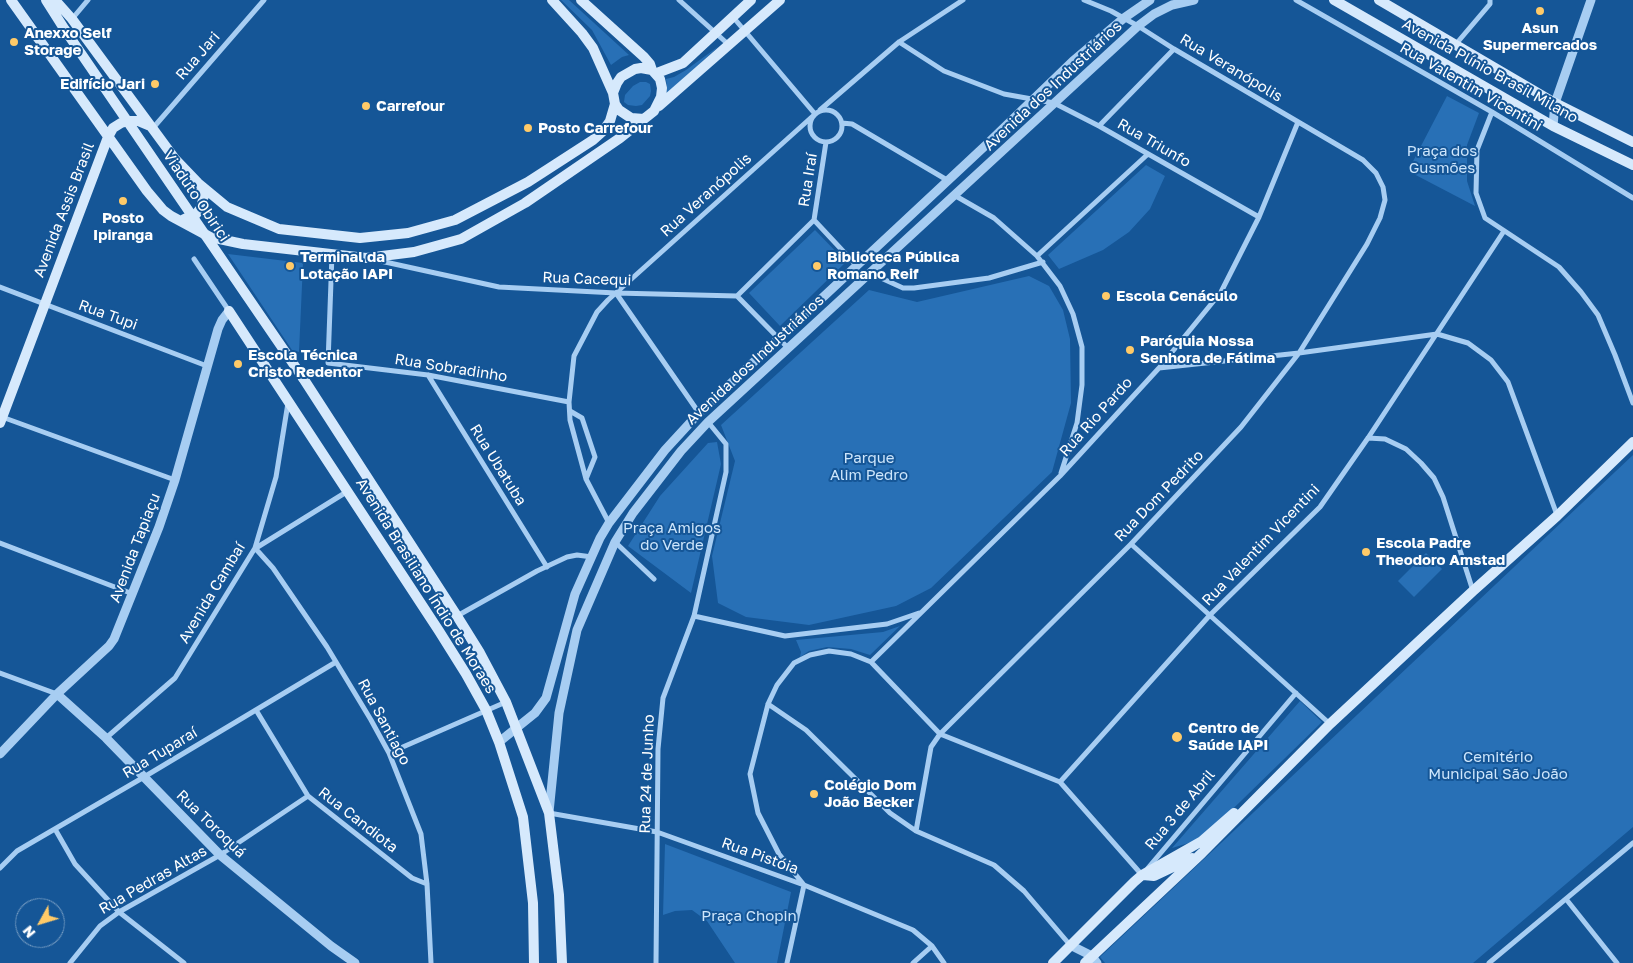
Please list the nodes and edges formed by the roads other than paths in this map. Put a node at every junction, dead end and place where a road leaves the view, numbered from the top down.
1 (11, 0) edge
2 (46, 0) edge
3 (55, 0) edge
4 (88, 0) edge
5 (264, 0) edge
6 (552, 0) edge
7 (581, 0) edge
8 (679, 0) edge
9 (751, 0) edge
10 (780, 0) edge
11 (963, 0) edge
12 (1084, 0) edge
13 (1150, 0) edge
14 (1194, 0) edge
15 (1296, 0) edge
16 (1334, 0) edge
17 (1379, 0) edge
18 (1490, 0) edge
19 (1591, 0) edge
20 (733, 17) junction
21 (1124, 18) junction
22 (72, 19) junction
23 (1138, 26) junction
24 (746, 31) junction
25 (715, 33) junction
26 (899, 42) junction
27 (1456, 44) junction
28 (729, 45) junction
29 (1174, 49) junction
30 (654, 72) junction
31 (613, 93) junction
32 (1032, 100) junction
33 (1054, 103) junction
34 (1555, 103) junction
35 (615, 104) junction
36 (656, 108) junction
37 (1492, 112) junction
38 (816, 113) junction
39 (644, 119) junction
40 (1298, 122) junction
41 (842, 123) junction
42 (1099, 126) junction
43 (1553, 126) junction
44 (153, 128) junction
45 (108, 137) junction
46 (826, 142) junction
47 (1633, 142) edge
48 (1148, 154) junction
49 (1363, 160) joint
50 (1628, 163) edge
51 (1633, 173) edge
52 (947, 180) junction
53 (198, 183) junction
54 (954, 195) junction
55 (1633, 198) edge
56 (909, 215) junction
57 (171, 216) junction
58 (1259, 217) junction
59 (814, 220) junction
60 (920, 226) junction
61 (1504, 231) junction
62 (332, 254) junction
63 (1037, 256) junction
64 (366, 258) junction
65 (194, 259) dead end
66 (1043, 262) junction
67 (856, 265) junction
68 (869, 273) junction
69 (0, 287) edge
70 (616, 293) junction
71 (737, 296) junction
72 (44, 305) junction
73 (229, 311) junction
74 (1437, 334) junction
75 (778, 338) junction
76 (788, 348) junction
77 (1299, 353) junction
78 (207, 366) junction
79 (1159, 368) junction
80 (428, 375) junction
81 (303, 378) joint
82 (288, 400) junction
83 (569, 402) junction
84 (1633, 403) edge
85 (570, 411) junction
86 (699, 413) junction
87 (1, 419) edge
88 (708, 422) junction
89 (681, 432) junction
90 (1368, 438) junction
91 (691, 440) junction
92 (1633, 442) edge
93 (1060, 476) junction
94 (586, 479) junction
95 (175, 480) junction
96 (348, 491) junction
97 (1557, 516) junction
98 (609, 523) junction
99 (615, 542) junction
100 (0, 543) edge
101 (1131, 544) junction
102 (255, 548) junction
103 (592, 557) junction
104 (604, 564) junction
105 (547, 567) junction
106 (654, 579) dead end
107 (1473, 591) junction
108 (134, 594) junction
109 (922, 612) junction
110 (1210, 615) junction
111 (457, 616) junction
112 (694, 616) junction
113 (336, 662) junction
114 (871, 662) junction
115 (0, 673) edge
116 (1296, 693) junction
117 (57, 694) junction
118 (506, 702) junction
119 (768, 704) junction
120 (256, 710) junction
121 (486, 710) junction
122 (1330, 724) junction
123 (517, 728) junction
124 (940, 734) junction
125 (106, 738) junction
126 (499, 742) junction
127 (389, 752) junction
128 (0, 754) edge
129 (144, 778) junction
130 (1060, 782) junction
131 (308, 796) junction
132 (1250, 805) junction
133 (549, 813) junction
134 (55, 830) junction
135 (916, 830) junction
136 (656, 832) junction
137 (1633, 843) edge
138 (1202, 853) junction
139 (220, 855) junction
140 (0, 868) edge
141 (1142, 875) junction
142 (427, 884) junction
143 (804, 885) junction
144 (1566, 899) junction
145 (119, 912) junction
146 (1070, 945) junction
147 (932, 946) junction
148 (1091, 961) edge
149 (70, 963) edge
150 (184, 963) edge
151 (355, 963) edge
152 (431, 963) edge
153 (534, 963) edge
154 (562, 963) edge
155 (656, 963) edge
156 (787, 963) edge
157 (913, 963) edge
158 (944, 963) edge
159 (1053, 963) edge
160 (1489, 963) edge
161 (1617, 963) edge

1 - 45 main road, Avenida Assis Brasil
2 - 81 main road, Viaduto Obirici, bridge
3 - 22 main road
4 - 22 street
5 - 44 street, Rua Jari
6 - 31 main road
7 - 30 main road
8 - 25 street
9 - 20 main road
10 - 24 main road
11 - 26 street, Rua Veranópolis
12 - 21 street, Rua Veranópolis
13 - 21 street, Avenida dos Industriários
14 - 23 street, Avenida dos Industriários
15 - 37 street, Rua Valentim Vicentini
16 - 43 main road, Avenida Plínio Brasil Milano
17 - 27 main road, Avenida Plínio Brasil Milano
18 - 27 street
19 - 34 street
20 - 24 street
20 - 25 main road
21 - 23 street, Rua Veranópolis
21 - 32 street, Avenida dos Industriários
22 - 44 main road
23 - 29 street, Rua Veranópolis
23 - 33 street, Avenida dos Industriários
24 - 28 main road
24 - 38 street
25 - 28 street
25 - 30 main road
26 - 32 street, Rua Triunfo
26 - 38 street, Rua Veranópolis
27 - 34 main road, Avenida Plínio Brasil Milano
28 - 36 main road
29 - 40 street, Rua Veranópolis
29 - 42 street
30 - 31 main road
30 - 36 main road
31 - 35 main road
32 - 33 street, Rua Triunfo
32 - 52 street, Avenida dos Industriários
33 - 42 street, Rua Triunfo
33 - 54 street, Avenida dos Industriários
34 - 43 street
34 - 47 main road, Avenida Plínio Brasil Milano
35 - 39 main road
35 - 53 main road
36 - 39 main road
37 - 55 street, Rua Valentim Vicentini
37 - 61 street
38 - 41 street
38 - 46 street
38 - 70 street, Rua Veranópolis
39 - 64 main road
40 - 49 street, Rua Veranópolis
40 - 58 street, Rua Rio Pardo
41 - 46 street
41 - 52 street
42 - 48 street, Rua Triunfo
43 - 50 main road, Avenida Plínio Brasil Milano
44 - 45 main road
44 - 53 main road
45 - 57 main road
45 - 72 main road, Avenida Assis Brasil
46 - 59 street, Rua Iraí
48 - 58 street, Rua Triunfo
48 - 63 street
49 - 77 street, Rua Dom Pedrito
50 - 51 main road
52 - 56 street, Avenida dos Industriários
53 - 57 main road
54 - 60 street, Avenida dos Industriários
54 - 63 street
56 - 60 street
56 - 67 street, Avenida dos Industriários
57 - 62 main road
58 - 79 street, Rua Rio Pardo
59 - 67 street, Rua Iraí
59 - 71 street
60 - 68 street, Avenida dos Industriários
61 - 74 street, Rua Valentim Vicentini
61 - 84 street
62 - 64 main road
62 - 80 street, Rua Sobradinho
63 - 66 street
64 - 70 street, Rua Cacequi
65 - 73 street
66 - 68 street
66 - 93 street
67 - 75 street, Avenida dos Industriários
68 - 76 street, Avenida dos Industriários
69 - 72 street, Rua Tupi
70 - 71 street, Rua Cacequi
70 - 83 street, Rua Veranópolis
70 - 86 street
71 - 75 street
72 - 78 street, Rua Tupi
72 - 87 main road, Avenida Assis Brasil
73 - 78 street, Avenida Tapiaçu
73 - 82 main road, Avenida Brasiliano Índio de Moraes
74 - 77 street
74 - 90 street, Rua Valentim Vicentini
74 - 97 street
75 - 76 street
75 - 86 street, Avenida dos Industriários
76 - 88 street, Avenida dos Industriários
77 - 79 street
77 - 101 street, Rua Dom Pedrito
78 - 95 street, Avenida Tapiaçu
79 - 93 street, Rua Rio Pardo
80 - 83 street, Rua Sobradinho
80 - 105 street, Rua Ubatuba
81 - 111 main road, Avenida Brasiliano Índio de Moraes
82 - 96 main road, Avenida Brasiliano Índio de Moraes
82 - 102 street, Avenida Cambaí
83 - 85 street, Rua Veranópolis
85 - 94 street, Rua Veranópolis
85 - 94 street
86 - 89 street, Avenida dos Industriários
87 - 95 street
88 - 91 street, Avenida dos Industriários
88 - 112 street, Rua 24 de Junho
89 - 91 street
89 - 98 street, Avenida dos Industriários
90 - 107 street
90 - 110 street, Rua Valentim Vicentini
91 - 99 street, Avenida dos Industriários
92 - 97 main road
93 - 109 street, Rua Rio Pardo
94 - 98 street, Rua Veranópolis
95 - 108 street, Avenida Tapiaçu
96 - 102 street
96 - 121 main road, Avenida Brasiliano Índio de Moraes
97 - 107 main road
98 - 103 street, Avenida dos Industriários
99 - 104 street, Avenida dos Industriários
99 - 106 street
100 - 108 street
101 - 110 street
101 - 124 street, Rua Dom Pedrito
102 - 113 street, Rua Santiago
102 - 125 street, Avenida Cambaí
103 - 104 street
103 - 105 street
103 - 123 street, Avenida dos Industriários
104 - 133 street, Avenida dos Industriários
105 - 111 street
107 - 122 main road
108 - 117 street, Avenida Tapiaçu
109 - 112 street
109 - 114 street, Rua Rio Pardo
110 - 116 street
110 - 130 street, Rua Valentim Vicentini
111 - 118 main road, Avenida Brasiliano Índio de Moraes
112 - 136 street, Rua 24 de Junho
113 - 120 street, Rua Tuparaí
113 - 127 street, Rua Santiago
114 - 119 street
114 - 124 street
115 - 117 street
116 - 122 street
116 - 141 street, Rua 3 de Abril
117 - 125 street, Rua Toroquá
117 - 128 street, Avenida Tapiaçu
118 - 121 street
118 - 123 main road, Avenida Brasiliano Índio de Moraes
119 - 135 street
119 - 143 street
120 - 129 street, Rua Tuparaí
120 - 131 street, Rua Candiota
121 - 126 main road, Avenida Brasiliano Índio de Moraes
121 - 127 street
122 - 132 main road
123 - 126 street, Avenida dos Industriários
123 - 133 main road, Avenida Brasiliano Índio de Moraes
124 - 130 street
124 - 135 street, Rua Dom Pedrito
125 - 129 street, Rua Toroquá
126 - 153 main road, Avenida Brasiliano Índio de Moraes
127 - 142 street, Rua Santiago
129 - 134 street, Rua Tuparaí
129 - 139 street, Rua Toroquá
130 - 141 street
131 - 139 street, Rua Pedras Altas
131 - 142 street, Rua Candiota
132 - 138 main road
132 - 141 main road
133 - 136 street, Rua Pistóia
133 - 154 main road, Avenida Brasiliano Índio de Moraes
134 - 140 street, Rua Tuparaí
134 - 145 street
135 - 146 street
136 - 143 street, Rua Pistóia
136 - 155 street, Rua 24 de Junho
137 - 144 street
138 - 141 main road
138 - 148 main road
139 - 145 street, Rua Pedras Altas
139 - 151 street, Rua Toroquá
141 - 146 main road
142 - 152 street, Rua Santiago
143 - 147 street, Rua Pistóia
143 - 156 street
144 - 160 street
144 - 161 street
145 - 149 street, Rua Pedras Altas
145 - 150 street
146 - 148 street
146 - 159 main road
147 - 157 street
147 - 158 street, Rua Pistóia

